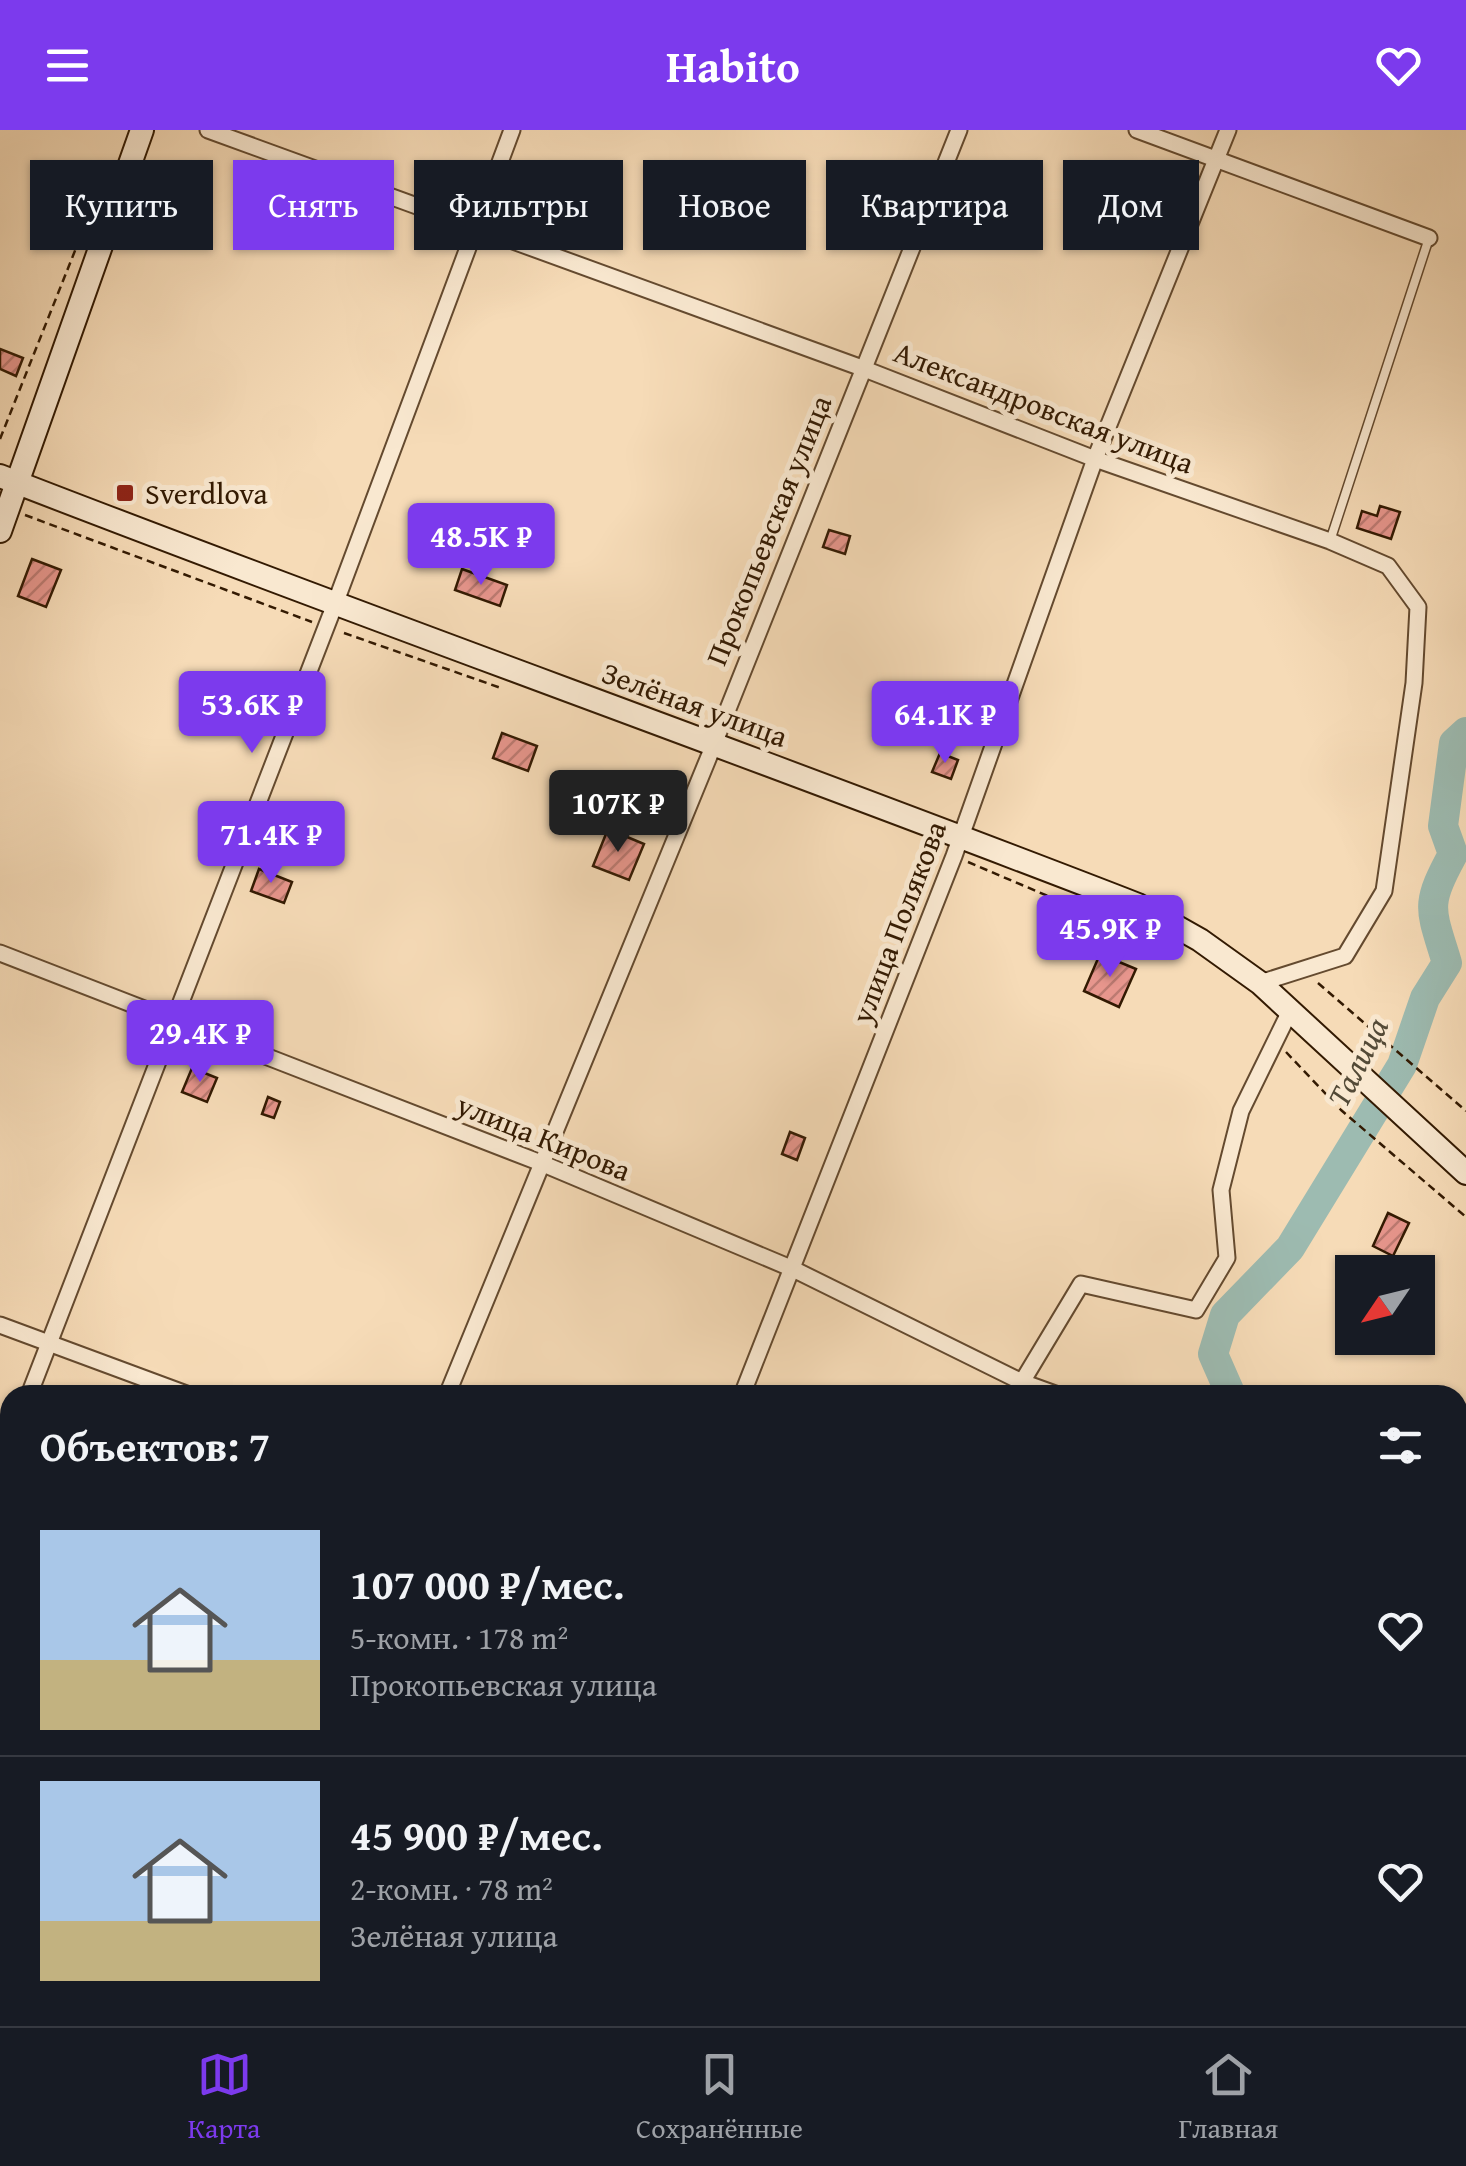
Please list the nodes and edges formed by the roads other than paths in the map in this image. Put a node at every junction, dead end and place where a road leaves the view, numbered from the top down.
1 (142, 130) edge
2 (208, 130) edge
3 (512, 130) edge
4 (960, 130) edge
5 (1137, 130) edge
6 (1228, 130) edge
7 (1218, 159) junction
8 (501, 160) edge
9 (414, 203) edge
10 (1429, 238) joint
11 (469, 250) edge
12 (543, 250) edge
13 (862, 368) junction
14 (1095, 459) junction
15 (8, 478) edge
16 (0, 532) edge
17 (1330, 541) junction
18 (335, 604) junction
19 (714, 742) junction
20 (961, 836) junction
21 (0, 953) edge
22 (1260, 983) junction
23 (1290, 1010) junction
24 (172, 1022) junction
25 (541, 1163) junction
26 (1466, 1173) edge
27 (792, 1269) junction
28 (0, 1325) edge
29 (48, 1344) junction
30 (1022, 1382) junction
31 (33, 1385) edge
32 (161, 1385) edge
33 (451, 1385) edge
34 (746, 1385) edge
35 (1030, 1385) edge

1 - 15 main road
2 - 9 street, Александровская улица
3 - 8 street
4 - 13 street, Прокопьевская улица
5 - 7 street
6 - 7 street, улица Полякова
7 - 10 street
7 - 14 street, улица Полякова
10 - 17 lane
11 - 18 street
12 - 13 street, Александровская улица
13 - 14 street, Александровская улица
13 - 19 street, Прокопьевская улица
14 - 17 street, Александровская улица
14 - 20 street, улица Полякова
15 - 16 main road
15 - 18 main road, Зелёная улица
17 - 22 street, Александровская улица
18 - 19 main road, Зелёная улица
18 - 24 street
19 - 20 main road, Зелёная улица
19 - 25 street, Прокопьевская улица
20 - 22 main road, Зелёная улица
20 - 27 street, улица Полякова
21 - 24 street, улица Кирова
22 - 23 main road, Зелёная улица
23 - 26 main road, Зелёная улица
23 - 30 street
24 - 25 street, улица Кирова
24 - 29 street
25 - 27 street, улица Кирова
25 - 33 street, Прокопьевская улица
27 - 30 street, улица Кирова
27 - 34 street, улица Полякова
28 - 29 street
29 - 31 street
29 - 32 street
30 - 35 street, улица Кирова

